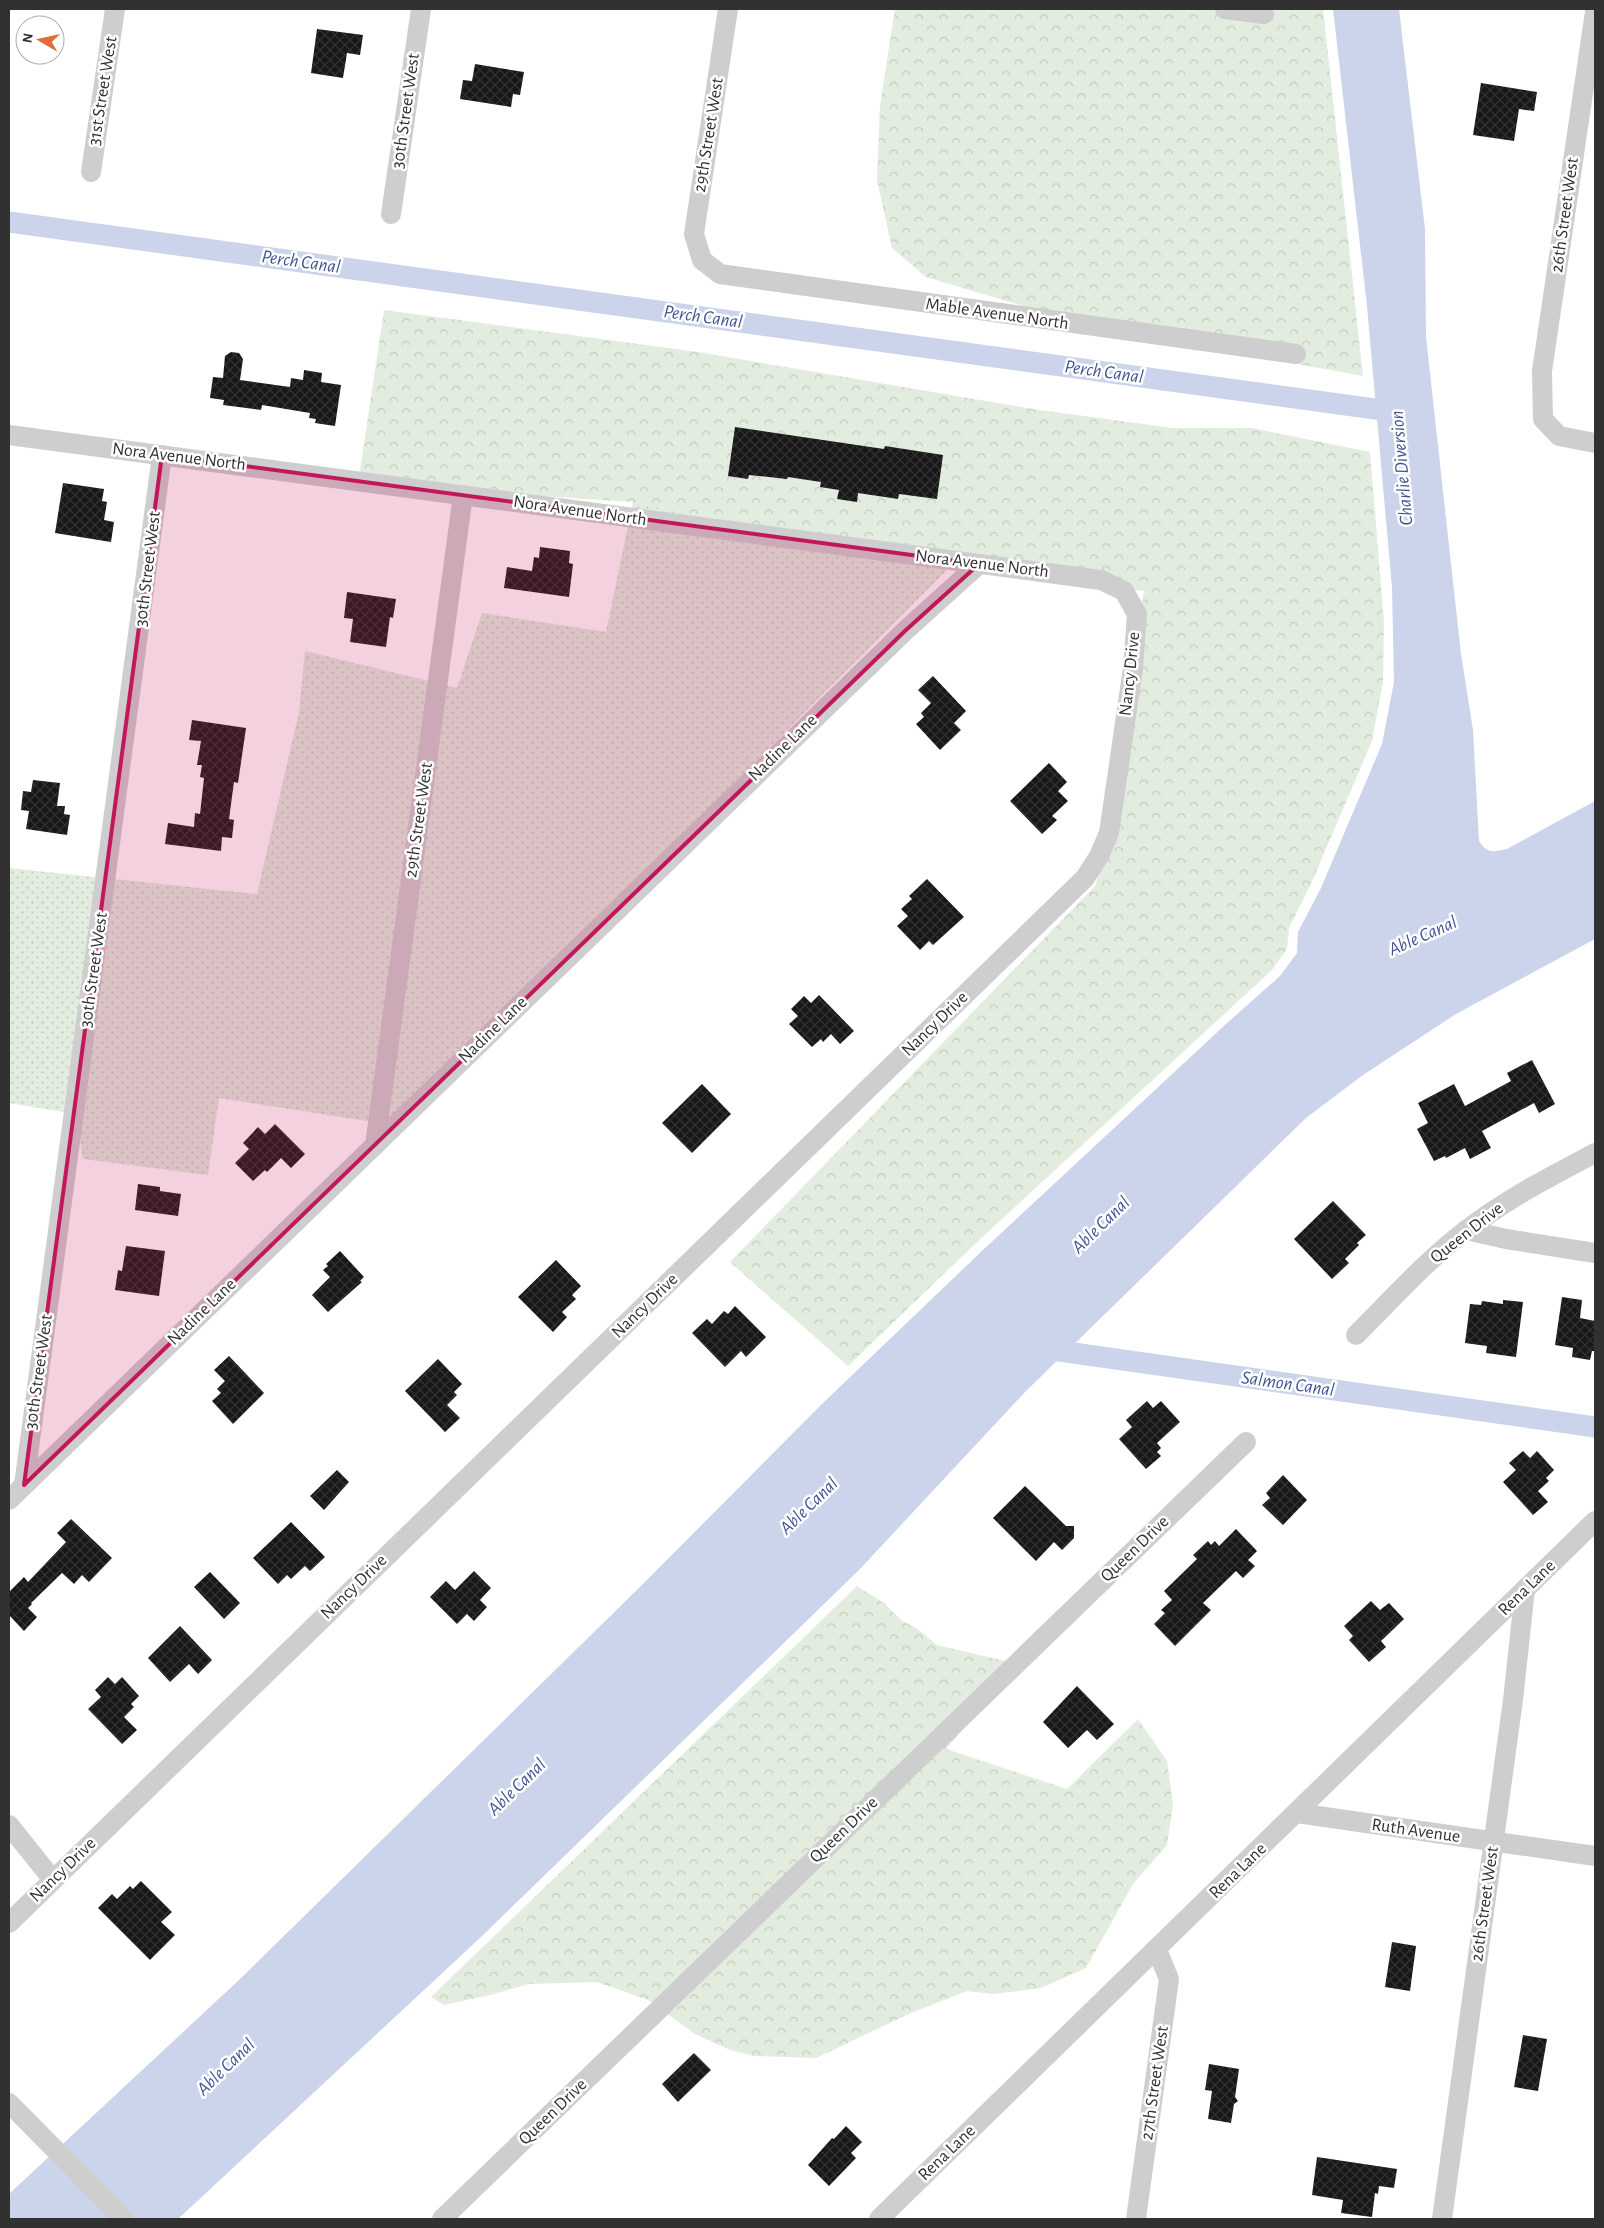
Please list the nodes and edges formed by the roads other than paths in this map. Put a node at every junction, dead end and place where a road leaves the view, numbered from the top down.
1 (115, 9) edge
2 (421, 9) edge
3 (728, 9) edge
4 (1225, 9) edge
5 (1595, 12) edge
6 (1264, 14) dead end
7 (91, 172) dead end
8 (391, 214) dead end
9 (702, 260) joint
10 (1296, 354) dead end
11 (9, 435) edge
12 (1595, 444) edge
13 (162, 455) junction
14 (463, 496) junction
15 (979, 564) junction
16 (1137, 614) joint
17 (375, 1145) junction
18 (1595, 1153) edge
19 (1466, 1230) junction
20 (1595, 1253) edge
21 (1356, 1335) dead end
22 (1246, 1442) dead end
23 (24, 1485) junction
24 (9, 1500) edge
25 (1595, 1521) edge
26 (1526, 1589) junction
27 (1297, 1813) junction
28 (9, 1825) edge
29 (1494, 1842) junction
30 (1595, 1856) edge
31 (53, 1880) junction
32 (9, 1923) edge
33 (1157, 1950) junction
34 (9, 2103) edge
35 (124, 2219) edge
36 (442, 2219) edge
37 (879, 2219) edge
38 (1136, 2219) edge
39 (1442, 2219) edge

1 - 7 street, 31st Street West
2 - 8 street, 30th Street West
3 - 9 street, 29th Street West
4 - 6 street
5 - 12 street, 26th Street West
9 - 10 street, Mable Avenue North
11 - 13 street, Nora Avenue North
13 - 14 street, Nora Avenue North
13 - 23 street, 30th Street West
14 - 15 street, Nora Avenue North
14 - 17 street, 29th Street West
15 - 16 street, Nora Avenue North
15 - 17 street, Nadine Lane
16 - 31 street, Nancy Drive
17 - 23 street, Nadine Lane
18 - 19 street, Queen Drive
19 - 20 street
19 - 21 street, Queen Drive
22 - 36 street, Queen Drive
23 - 24 street, Nadine Lane
25 - 26 street, Rena Lane
26 - 27 street, Rena Lane
26 - 29 street, 26th Street West
27 - 29 street, Ruth Avenue
27 - 33 street, Rena Lane
28 - 31 street
29 - 30 street, Ruth Avenue
29 - 39 street, 26th Street West
31 - 32 street, Nancy Drive
33 - 37 street, Rena Lane
33 - 38 street, 27th Street West
34 - 35 street

